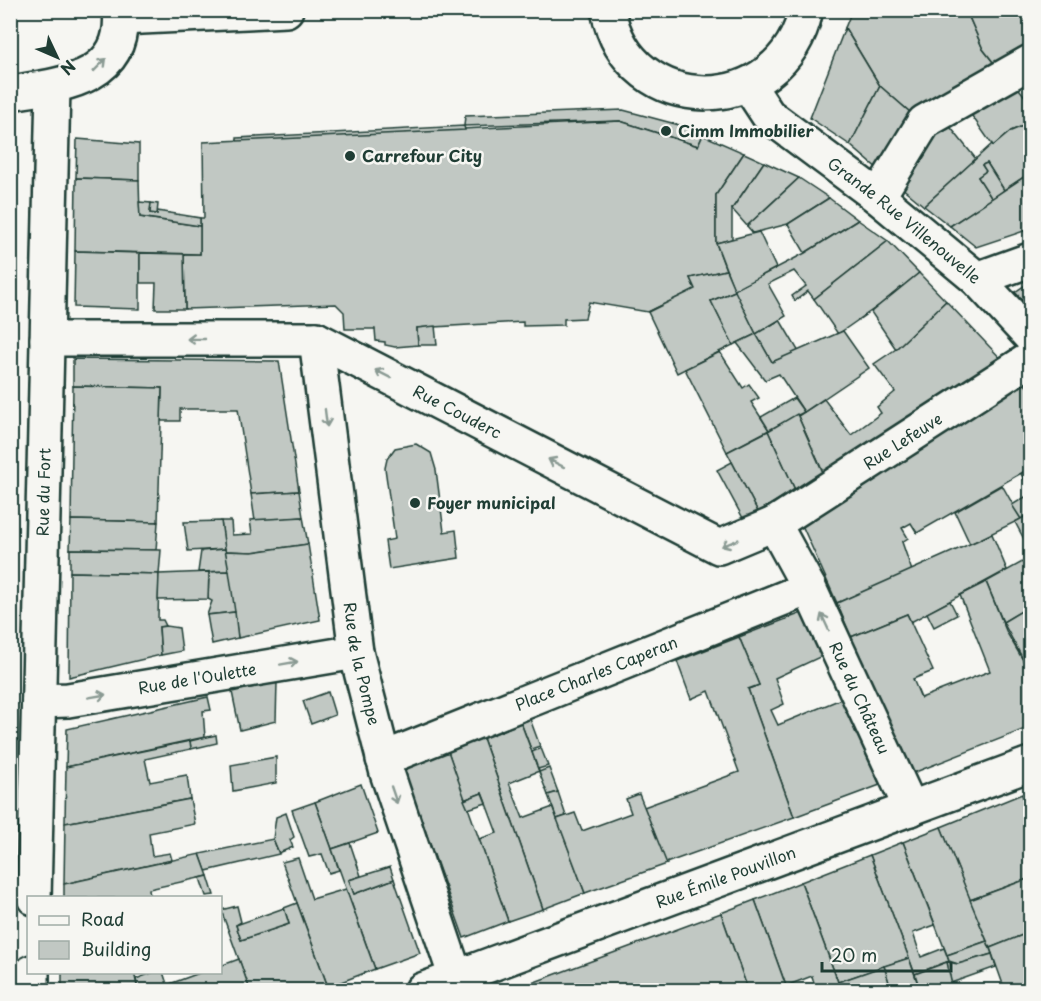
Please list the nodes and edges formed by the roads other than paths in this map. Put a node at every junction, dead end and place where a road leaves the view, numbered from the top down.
1 (286, 10) edge
2 (608, 10) edge
3 (806, 10) edge
4 (120, 14) edge
5 (1030, 62) edge
6 (10, 74) edge
7 (749, 86) junction
8 (53, 87) junction
9 (10, 93) edge
10 (878, 197) junction
11 (1030, 260) edge
12 (977, 279) junction
13 (1030, 336) edge
14 (47, 339) junction
15 (316, 339) junction
16 (1030, 359) edge
17 (774, 524) junction
18 (809, 588) junction
19 (356, 652) junction
20 (39, 701) junction
21 (383, 759) junction
22 (1030, 765) edge
23 (910, 809) junction
24 (34, 896) edge
25 (32, 974) edge
26 (456, 978) junction
27 (32, 990) edge
28 (422, 990) edge

1 - 4 street
2 - 7 street
3 - 7 street
8 -> 4 street
5 - 10 street
6 - 8 street
7 - 10 street, Grande Rue Villenouvelle
8 - 9 street
8 - 14 street, Rue du Fort
10 - 12 street, Grande Rue Villenouvelle
11 - 12 street
12 - 13 street, Grande Rue Villenouvelle
15 -> 14 street, Rue Couderc
14 - 20 street, Rue du Fort
17 -> 15 street, Rue Couderc
15 -> 19 street, Rue de la Pompe
16 - 17 street, Rue Lefeuve
17 - 18 street
18 - 21 street, Place Charles Caperan
23 -> 18 street, Rue du Château
20 -> 19 street, Rue de l'Oulette
19 - 21 street, Rue de la Pompe
20 - 24 street, Rue du Fort
21 -> 26 street, Rue de la Pompe
22 - 23 street, Rue Émile Pouvillon
23 - 26 street, Rue Émile Pouvillon
25 - 27 street
26 - 28 street, Rue Émile Pouvillon

